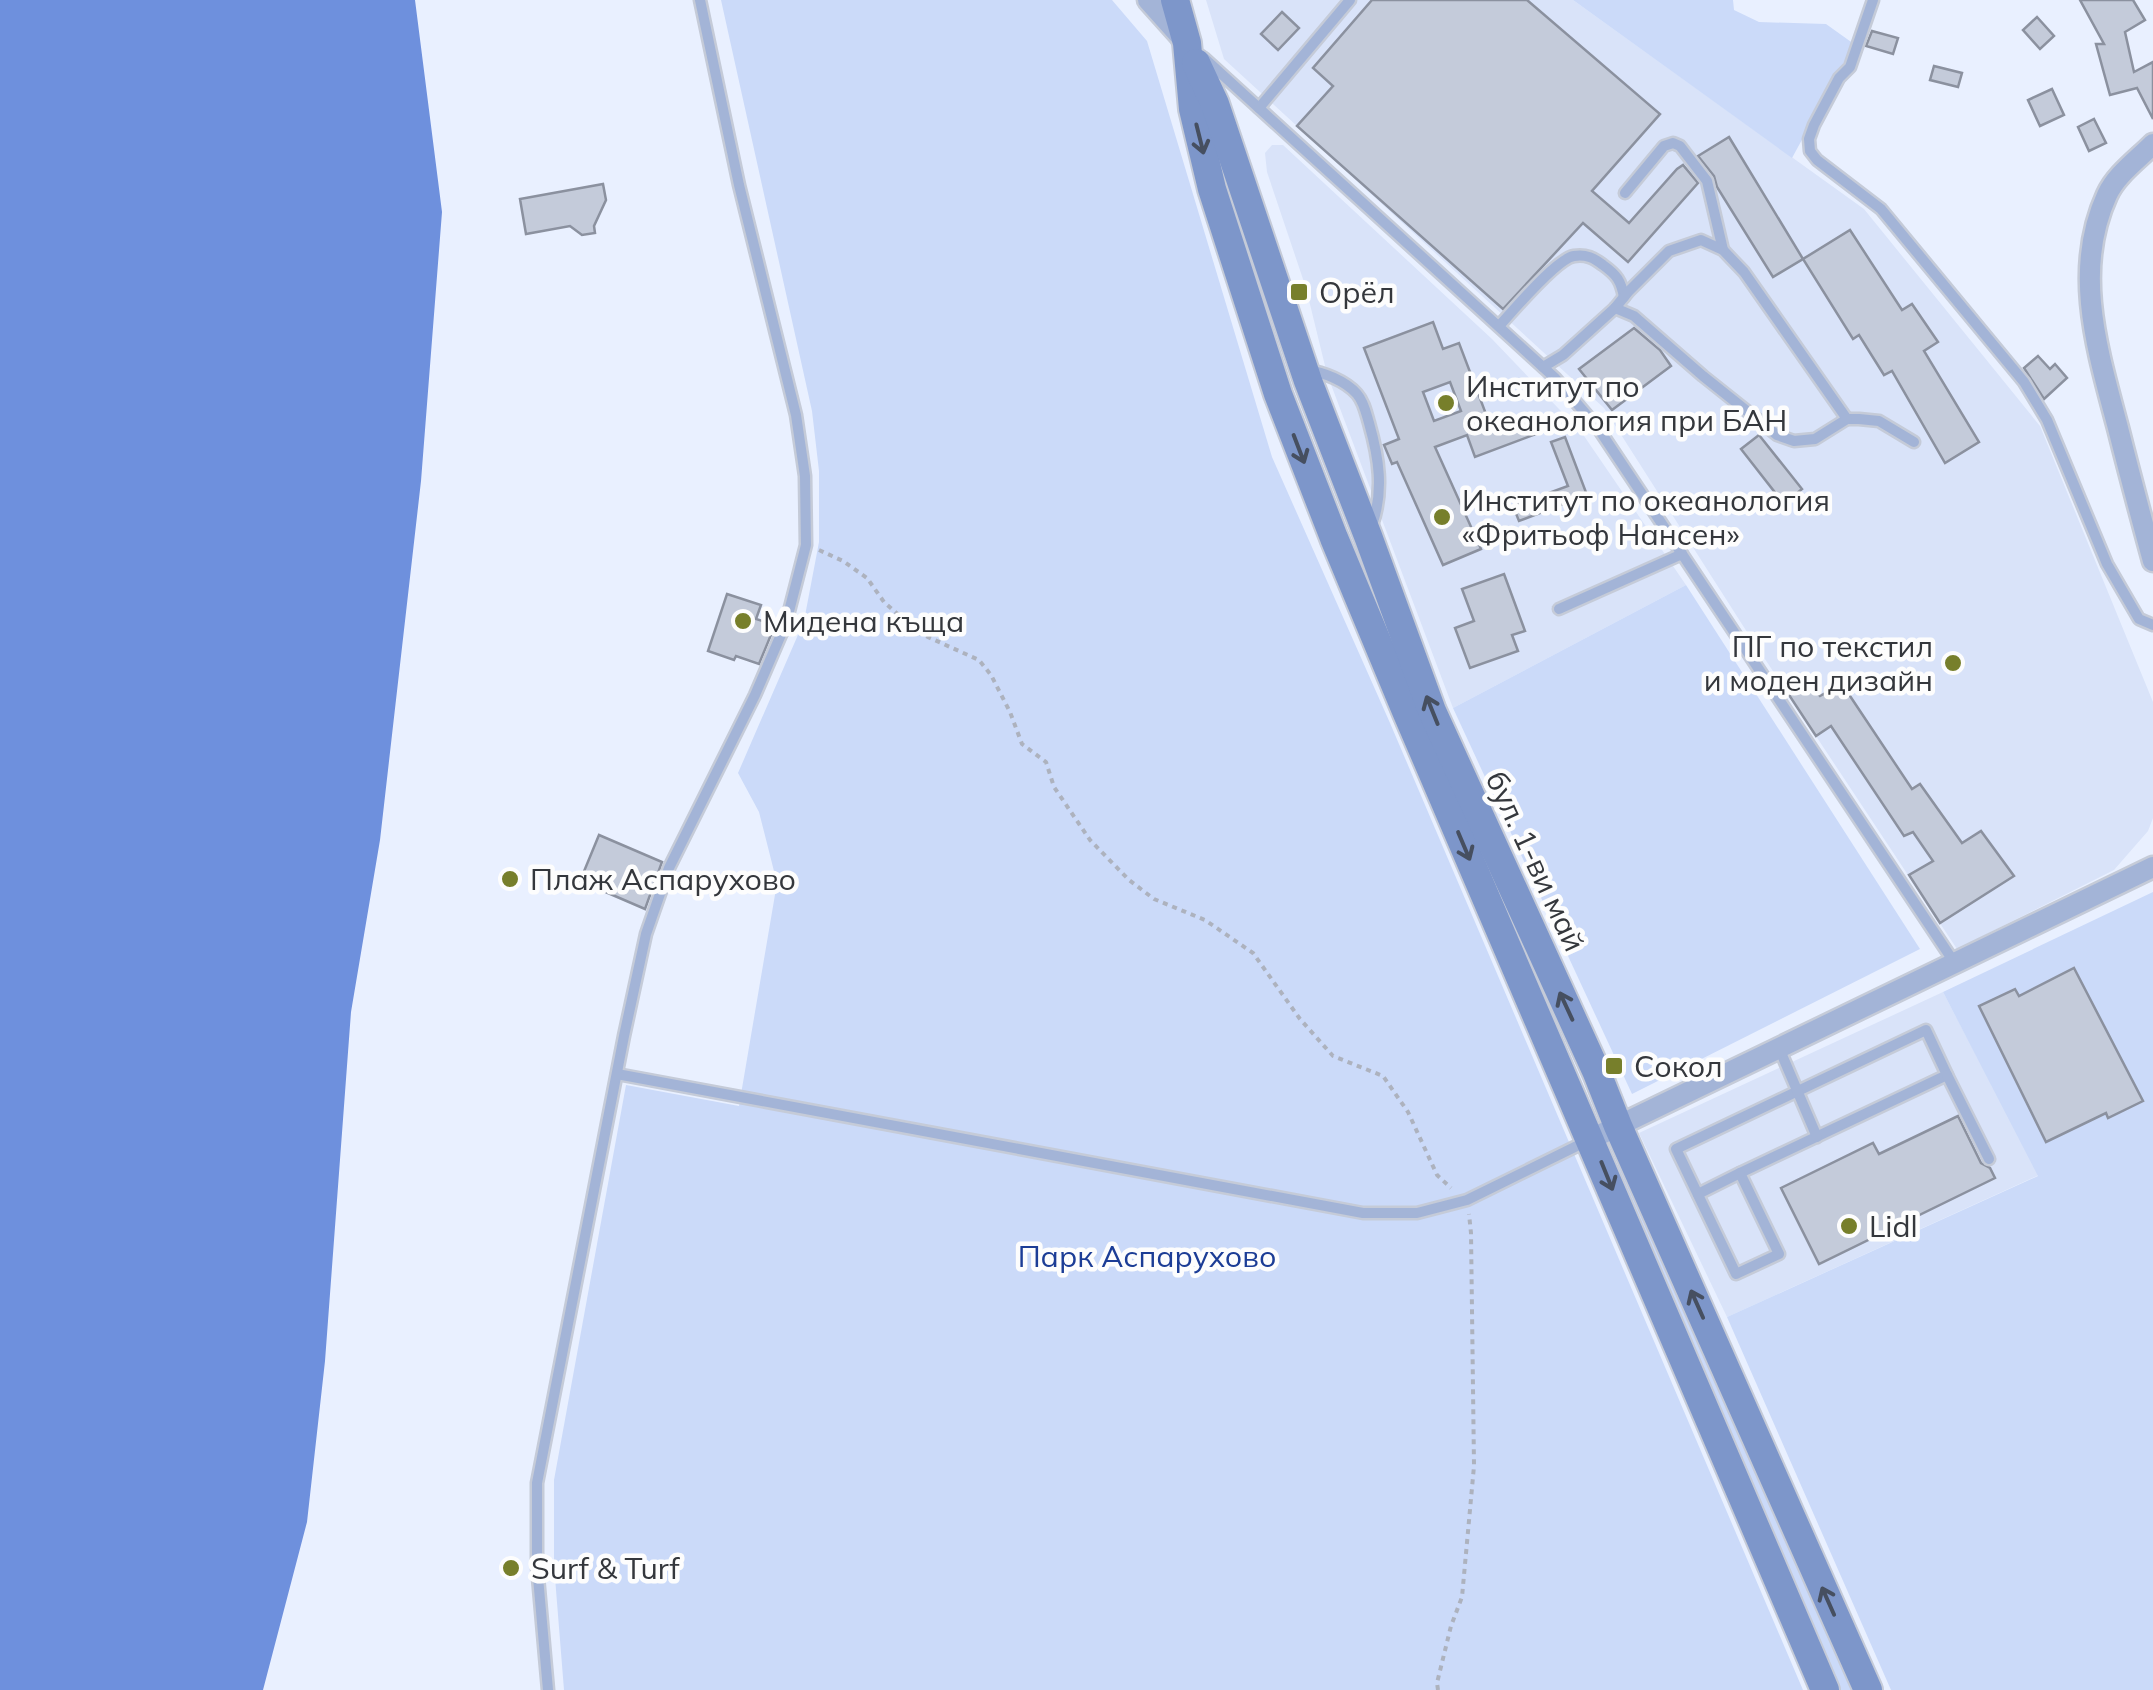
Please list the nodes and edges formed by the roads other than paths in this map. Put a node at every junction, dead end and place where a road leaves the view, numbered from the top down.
1 (700, 0) edge
2 (1148, 0) edge
3 (1350, 0) edge
4 (1873, 0) edge
5 (1183, 18) edge
6 (1259, 108) junction
7 (2153, 144) edge
8 (1624, 193) dead end
9 (1722, 250) junction
10 (1624, 297) junction
11 (1616, 308) junction
12 (1499, 326) junction
13 (1543, 367) junction
14 (1305, 370) junction
15 (1848, 418) junction
16 (1914, 442) dead end
17 (1368, 536) junction
18 (1682, 554) junction
19 (2153, 562) edge
20 (1559, 609) dead end
21 (2153, 625) edge
22 (2153, 867) edge
23 (1955, 963) junction
24 (1779, 1048) junction
25 (616, 1074) junction
26 (1947, 1075) junction
27 (1798, 1091) junction
28 (1618, 1126) junction
29 (1818, 1137) junction
30 (1591, 1140) junction
31 (1990, 1159) dead end
32 (1740, 1174) junction
33 (1698, 1194) junction
34 (548, 1690) edge
35 (1825, 1690) edge
36 (1868, 1690) edge

1 - 25 lane
2 - 5 street
3 - 6 lane
4 - 21 lane
5 - 6 lane
5 - 14 main road, бул. 1-ви май
5 -> 30 main road, бул. 1-ви май
6 - 12 lane
7 - 19 street
8 - 9 lane
9 - 10 lane
9 - 15 lane
10 - 11 lane
10 - 12 lane
11 - 13 lane
11 - 15 lane
12 - 13 lane
13 - 18 lane
14 - 17 main road, бул. 1-ви май
14 - 17 lane
15 - 16 lane
28 -> 17 main road, бул. 1-ви май
18 - 20 lane
18 - 23 lane
22 - 23 street
23 - 24 street
24 - 27 lane
24 - 28 street
25 - 30 lane
25 - 34 lane
26 - 27 lane
26 - 29 lane
26 - 31 lane
27 - 29 lane
27 - 33 lane
28 - 30 street
36 -> 28 main road, бул. 1-ви май
29 - 32 lane
30 -> 35 main road, бул. 1-ви май
32 - 33 lane
32 - 33 lane

